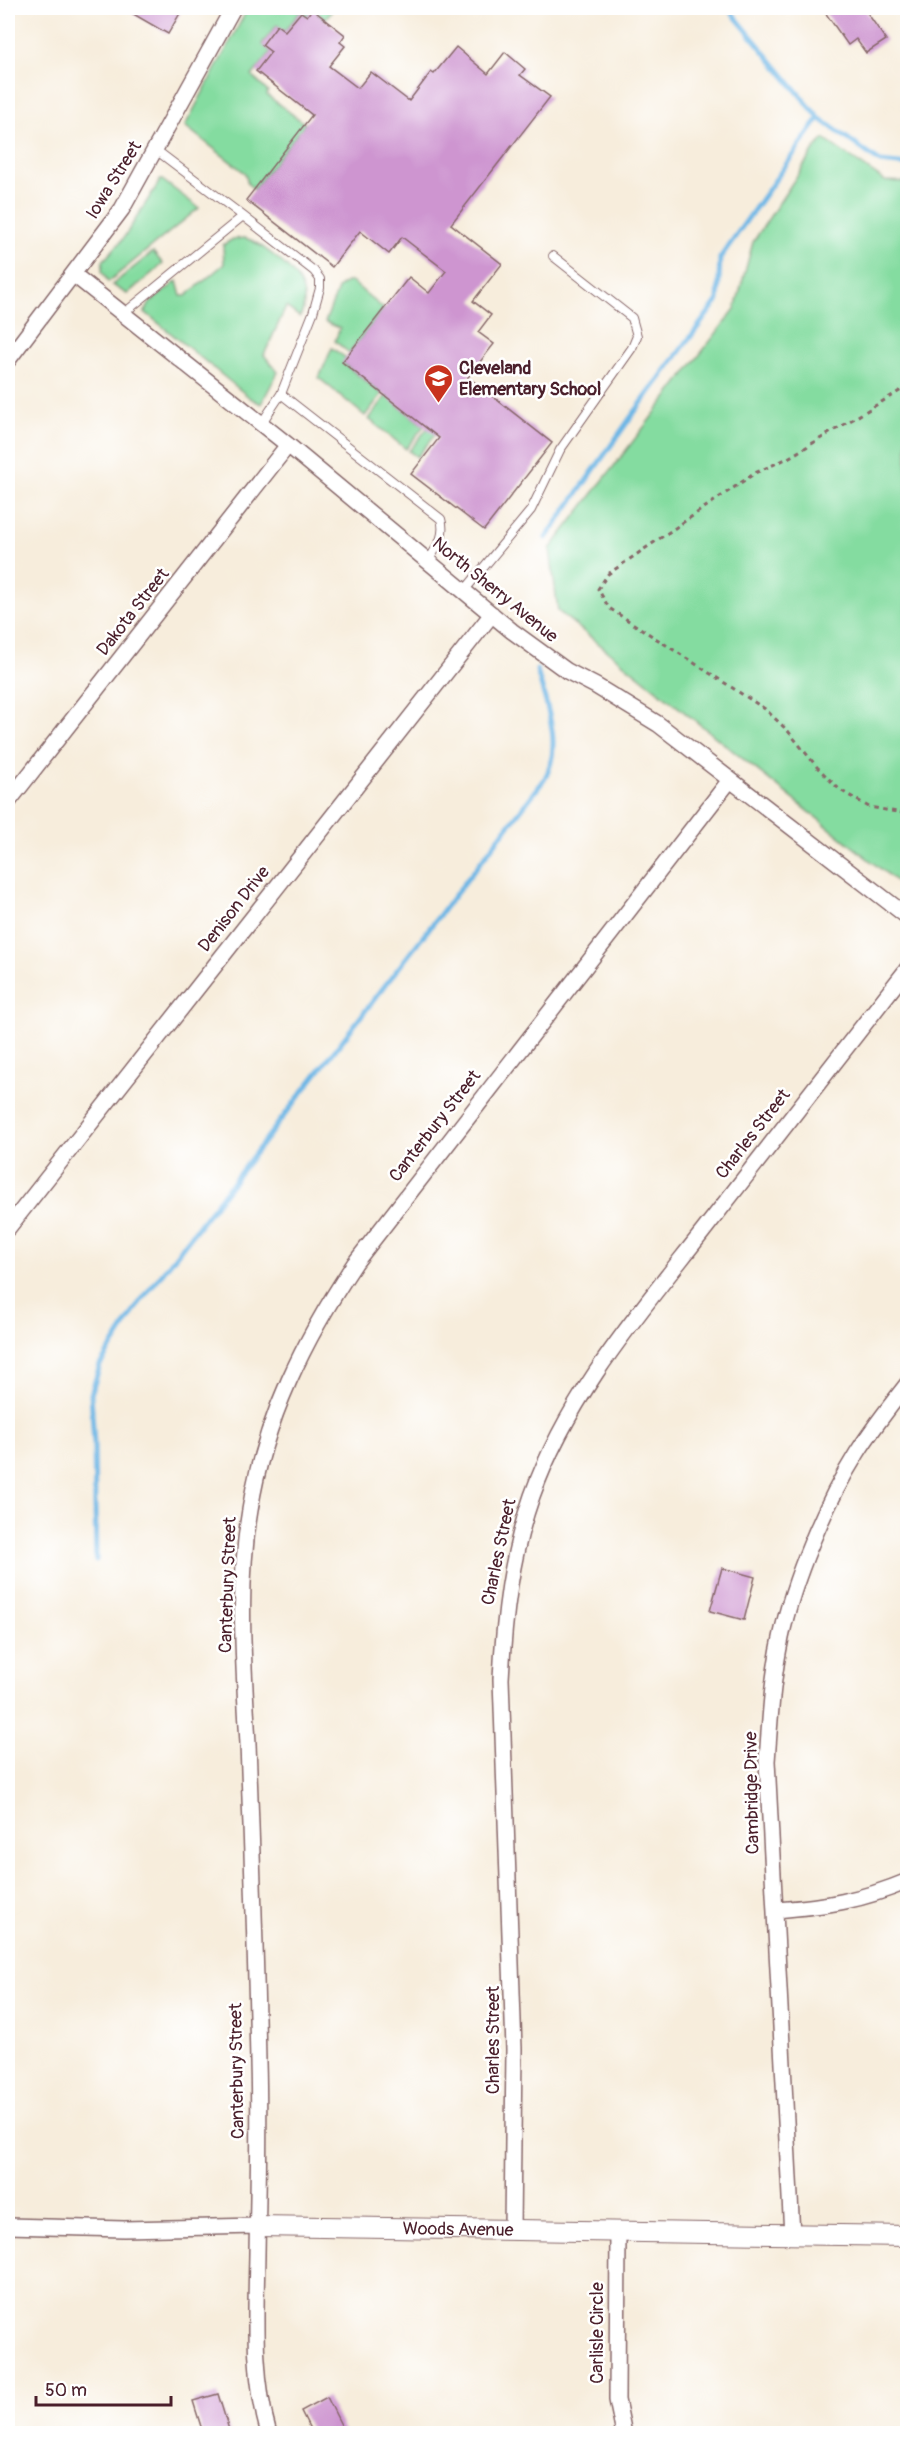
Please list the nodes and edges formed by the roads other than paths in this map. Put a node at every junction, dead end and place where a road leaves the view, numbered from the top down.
1 (233, 8) edge
2 (156, 150) junction
3 (243, 216) junction
4 (553, 256) dead end
5 (73, 274) junction
6 (123, 314) junction
7 (8, 360) edge
8 (281, 394) junction
9 (261, 424) junction
10 (288, 445) junction
11 (428, 561) junction
12 (464, 591) junction
13 (492, 614) junction
14 (730, 780) junction
15 (8, 802) edge
16 (908, 917) edge
17 (908, 968) edge
18 (8, 1228) edge
19 (908, 1383) edge
20 (908, 1881) edge
21 (776, 1910) junction
22 (8, 2226) edge
23 (257, 2226) junction
24 (512, 2230) junction
25 (618, 2233) junction
26 (792, 2235) junction
27 (908, 2236) edge
28 (268, 2433) edge
29 (624, 2433) edge

1 - 2 street, Iowa Street
2 - 3 lane
2 - 5 street, Iowa Street
3 - 6 lane
3 - 8 lane
4 - 12 lane
5 - 6 street, North Sherry Avenue
5 - 7 street, Iowa Street
6 - 9 street, North Sherry Avenue
8 - 9 lane
8 - 11 lane
9 - 10 street, North Sherry Avenue
10 - 11 street, North Sherry Avenue
10 - 15 street, Dakota Street
11 - 12 street, North Sherry Avenue
12 - 13 street, North Sherry Avenue
13 - 14 street, North Sherry Avenue
13 - 18 street, Denison Drive
14 - 16 street, North Sherry Avenue
14 - 23 street, Canterbury Street
17 - 24 street, Charles Street
19 - 21 street, Cambridge Drive
20 - 21 street
21 - 26 street, Cambridge Drive
22 - 23 street, Woods Avenue
23 - 24 street, Woods Avenue
23 - 28 street, Canterbury Street
24 - 25 street, Woods Avenue
25 - 26 street, Woods Avenue
25 - 29 street, Carlisle Circle
26 - 27 street, Woods Avenue

